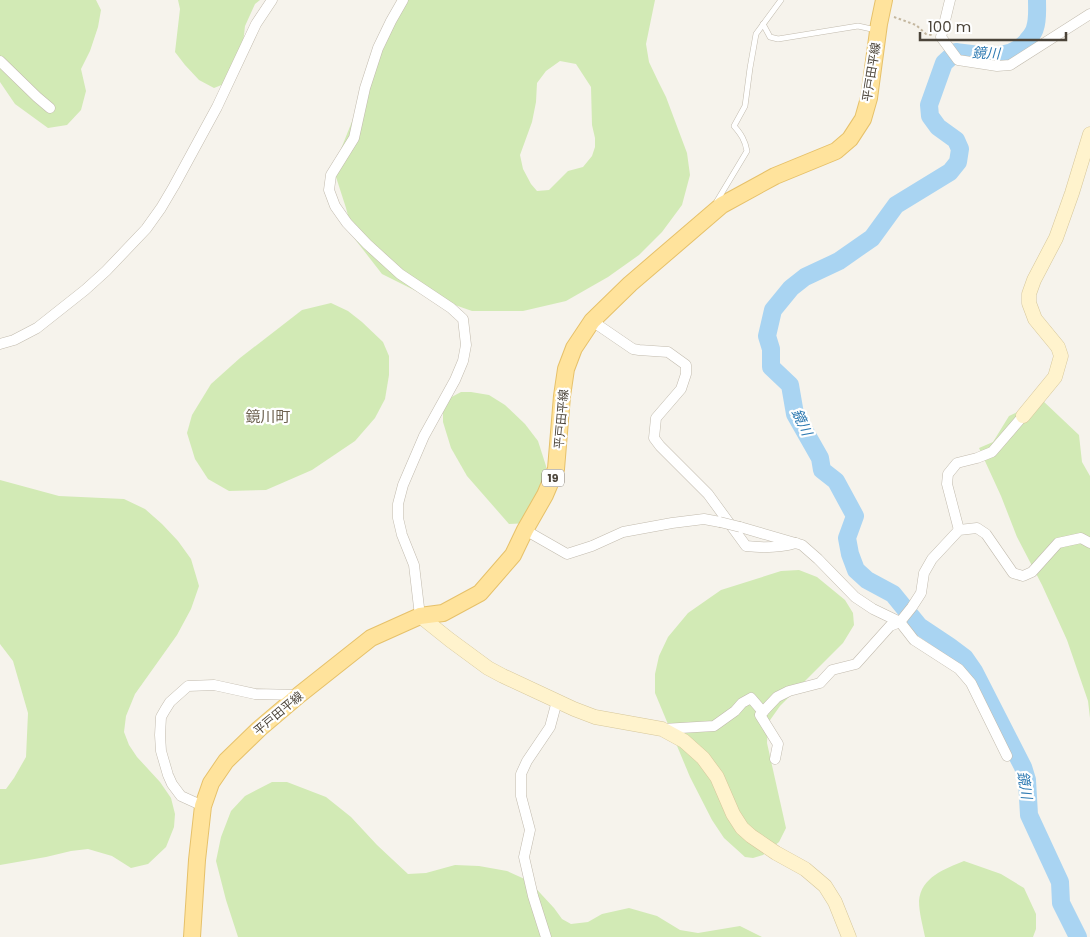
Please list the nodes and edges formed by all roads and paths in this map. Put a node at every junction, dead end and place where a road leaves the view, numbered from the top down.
1 (272, 0) edge
2 (403, 0) edge
3 (781, 0) edge
4 (884, 0) edge
5 (950, 0) edge
6 (1090, 14) edge
7 (894, 18) dead end
8 (763, 24) junction
9 (878, 30) junction
10 (941, 37) junction
11 (0, 61) edge
12 (50, 108) dead end
13 (1090, 134) edge
14 (706, 219) junction
15 (592, 321) junction
16 (0, 344) edge
17 (1023, 416) joint
18 (525, 530) junction
19 (959, 530) junction
20 (796, 543) junction
21 (1090, 543) edge
22 (420, 616) junction
23 (900, 622) junction
24 (299, 695) junction
25 (557, 701) junction
26 (762, 712) junction
27 (662, 729) junction
28 (1007, 756) dead end
29 (776, 759) dead end
30 (203, 806) junction
31 (192, 937) edge
32 (546, 937) edge
33 (849, 937) edge

1 - 16 street
2 - 22 street
3 - 8 lane
4 - 9 main road, 平戸田平線 / 19
5 - 10 street
6 - 10 street
7 - 10 path
8 - 9 lane
8 - 14 lane
9 - 14 main road, 平戸田平線 / 19
11 - 12 street
13 - 17 street
14 - 15 main road, 平戸田平線 / 19
15 - 18 main road, 平戸田平線 / 19
15 - 20 street
17 - 19 street
18 - 20 street, bridge
18 - 22 main road, 平戸田平線 / 19
19 - 21 street
19 - 23 street
20 - 23 street
22 - 24 main road, 平戸田平線 / 19
22 - 25 street
23 - 26 street
23 - 28 street
24 - 30 main road, 平戸田平線 / 19
24 - 30 street
25 - 27 street
25 - 32 street
26 - 27 street
26 - 29 street
27 - 33 street
30 - 31 main road, 平戸田平線 / 19

